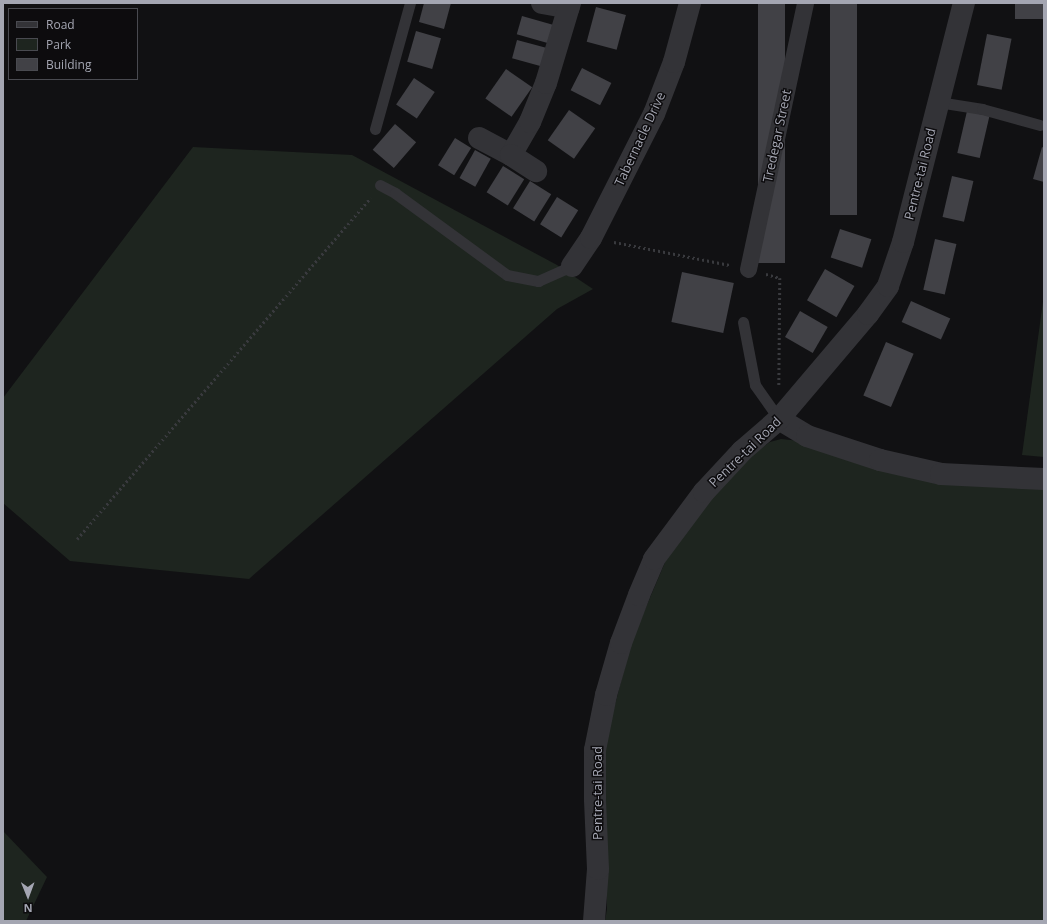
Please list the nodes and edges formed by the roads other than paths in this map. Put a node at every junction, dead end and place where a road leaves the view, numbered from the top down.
1 (410, 3) edge
2 (542, 3) edge
3 (690, 3) edge
4 (805, 3) edge
5 (964, 3) edge
6 (569, 6) edge
7 (938, 102) junction
8 (1040, 125) dead end
9 (375, 129) dead end
10 (479, 138) dead end
11 (511, 155) junction
12 (536, 171) dead end
13 (380, 185) road end
14 (572, 266) joint
15 (748, 269) road end
16 (744, 322) dead end
17 (779, 419) junction
18 (1044, 479) edge
19 (594, 921) edge

1 - 9 lane
2 - 6 street
3 - 14 street, Tabernacle Drive
4 - 15 street, Tredegar Street
5 - 7 street, Pentre-tai Road
6 - 11 street
7 - 8 lane
7 - 17 street, Pentre-tai Road
10 - 11 street
11 - 12 street
13 - 14 lane
16 - 17 lane
17 - 18 street
17 - 19 street, Pentre-tai Road

